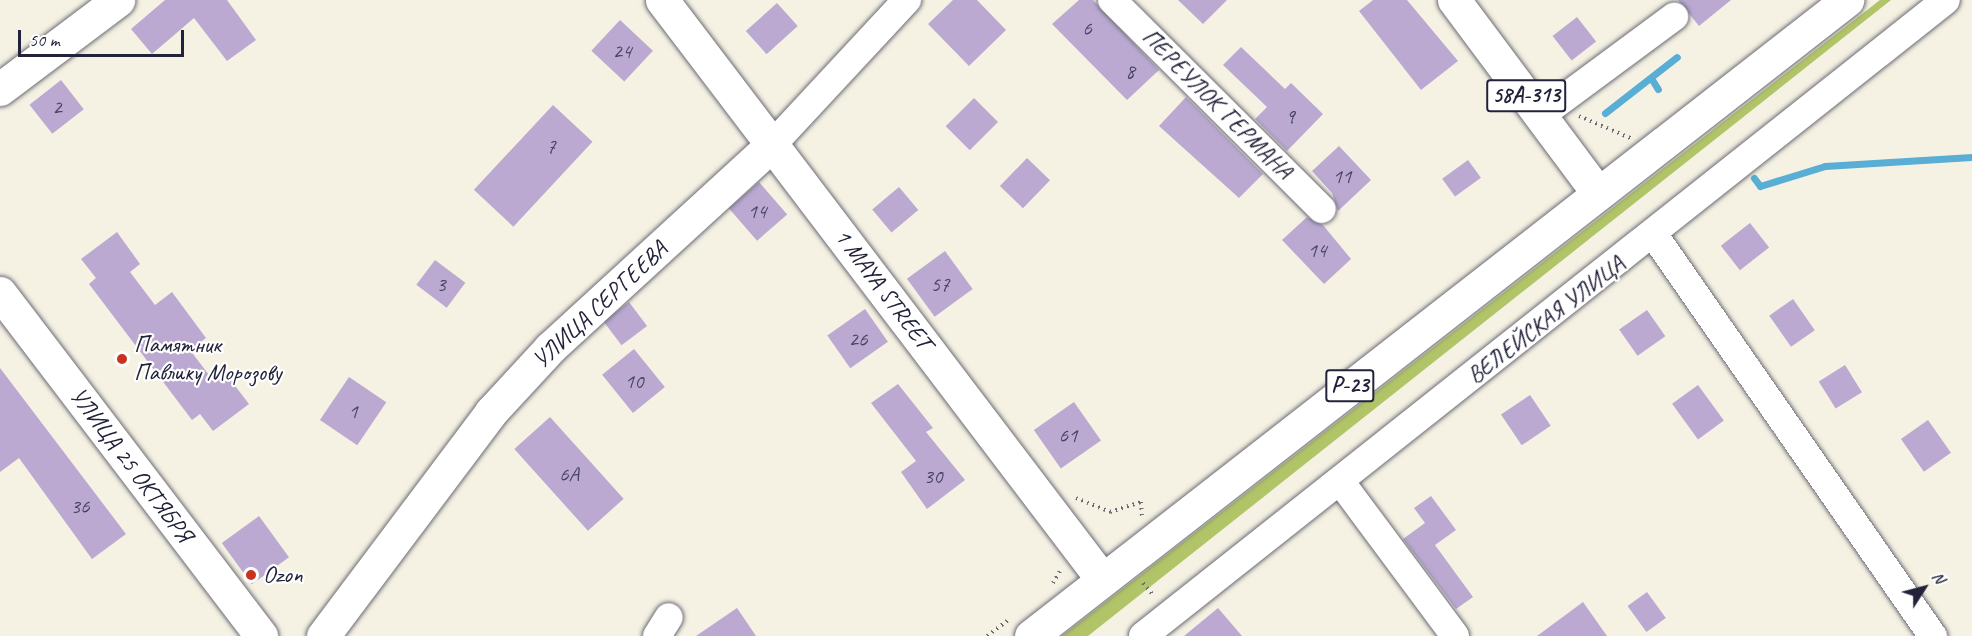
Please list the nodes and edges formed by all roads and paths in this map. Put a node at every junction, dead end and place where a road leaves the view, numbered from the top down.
1 (118, 0) edge
2 (662, 0) edge
3 (907, 0) edge
4 (1112, 0) edge
5 (1454, 0) edge
6 (1847, 0) edge
7 (1946, 0) edge
8 (1674, 17) dead end
9 (0, 89) edge
10 (1540, 116) junction
11 (773, 144) junction
12 (1598, 192) junction
13 (1322, 209) dead end
14 (1654, 235) junction
15 (0, 293) edge
16 (1340, 482) junction
17 (1069, 491) dead end
18 (1144, 548) junction
19 (1102, 579) junction
20 (1169, 616) junction
21 (261, 636) edge
22 (323, 636) edge
23 (1031, 636) edge
24 (1143, 636) edge
25 (1455, 636) edge
26 (1933, 636) edge

1 - 9 main road
2 - 11 main road, 1 MAYA STREET
3 - 11 street, УЛИЦА СЕРГЕЕВА
4 - 13 street, ПЕРЕУЛОК ГЕРМАНА
5 - 10 main road, 58А-313
6 - 12 main road, Р-23
7 - 14 street, ВЕЛЕЙСКАЯ УЛИЦА
8 - 10 street
10 - 12 main road, 58А-313
11 - 19 main road, 1 MAYA STREET
11 - 22 main road, УЛИЦА СЕРГЕЕВА
12 - 18 main road, Р-23
14 - 16 street, ВЕЛЕЙСКАЯ УЛИЦА
14 - 26 street
15 - 21 main road, УЛИЦА 25 ОКТЯБРЯ
16 - 20 street, ВЕЛЕЙСКАЯ УЛИЦА
16 - 25 street
17 - 18 path
18 - 19 main road, Р-23
18 - 20 path
19 - 23 main road, Р-23
20 - 24 street, ВЕЛЕЙСКАЯ УЛИЦА

